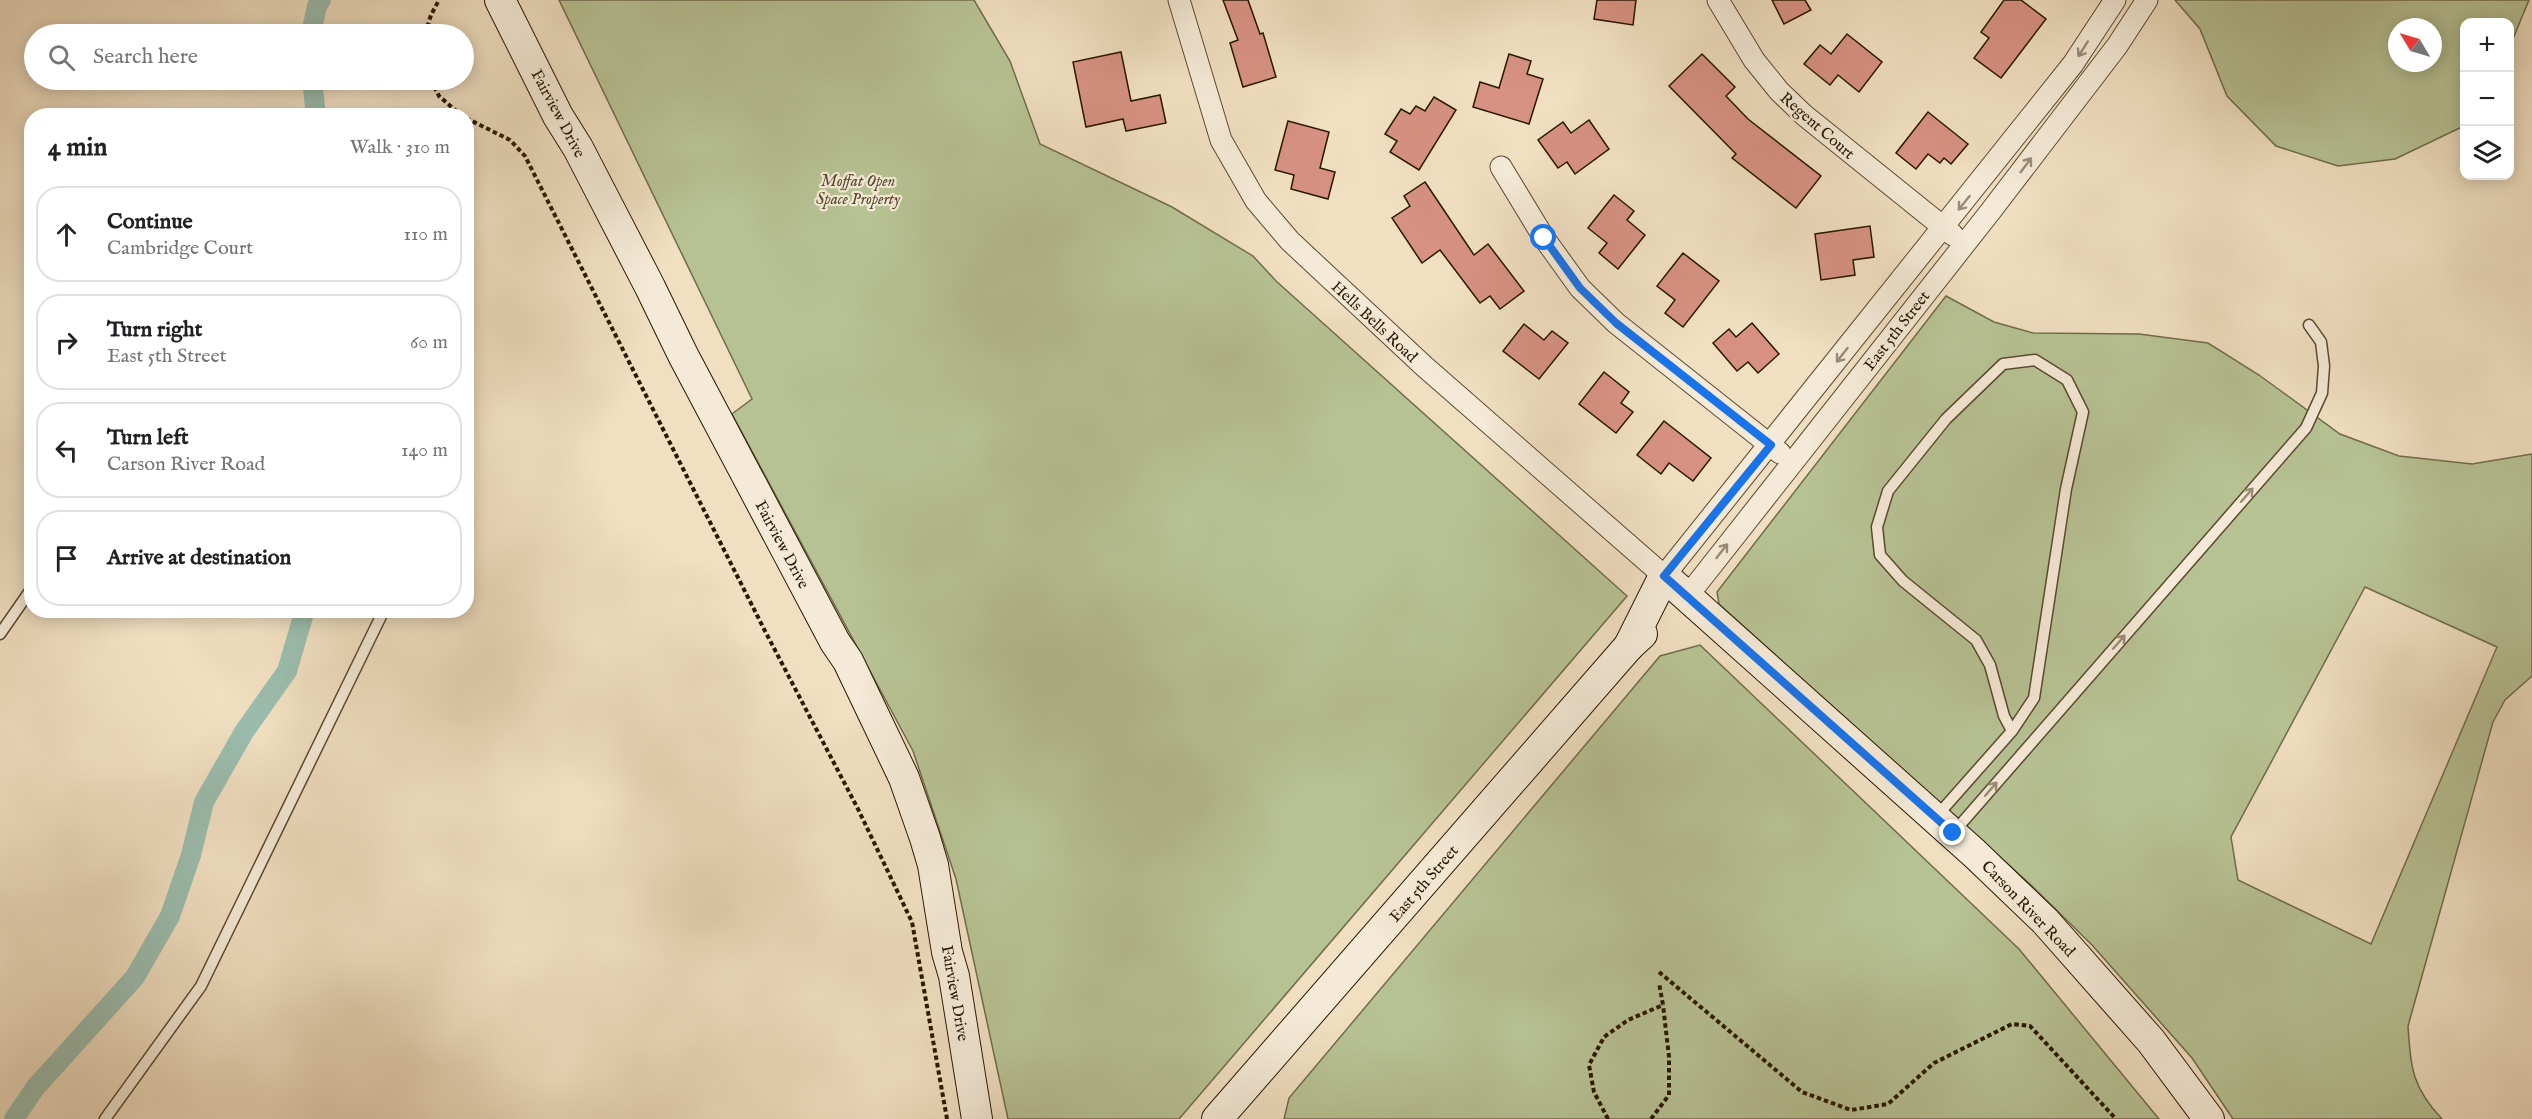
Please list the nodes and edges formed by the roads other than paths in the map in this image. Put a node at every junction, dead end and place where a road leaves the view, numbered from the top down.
1 (500, 0) edge
2 (1179, 0) edge
3 (1718, 0) edge
4 (2115, 0) edge
5 (2141, 2) edge
6 (1501, 167) dead end
7 (1943, 227) junction
8 (1964, 244) junction
9 (2309, 325) dead end
10 (1771, 445) junction
11 (1792, 462) junction
12 (1674, 586) junction
13 (24, 600) edge
14 (380, 618) edge
15 (0, 634) edge
16 (2012, 731) junction
17 (1944, 826) junction
18 (105, 1119) edge
19 (977, 1119) edge
20 (1217, 1119) edge
21 (2210, 1119) edge

1 - 19 street, Fairview Drive
2 - 12 street, Hells Bells Road
3 - 7 street, Regent Court
4 -> 7 street, East 5th Street
8 -> 5 street, East 5th Street
6 - 10 street
7 - 8 street, Regent Court
7 -> 10 street, East 5th Street
8 - 11 street, East 5th Street
17 -> 9 lane
10 - 11 street
10 - 12 street, East 5th Street
12 -> 11 street, East 5th Street
12 - 17 street, Carson River Road
12 - 20 street, East 5th Street
13 - 15 lane
14 - 18 lane
16 - 16 lane
16 - 17 lane
17 - 21 street, Carson River Road

